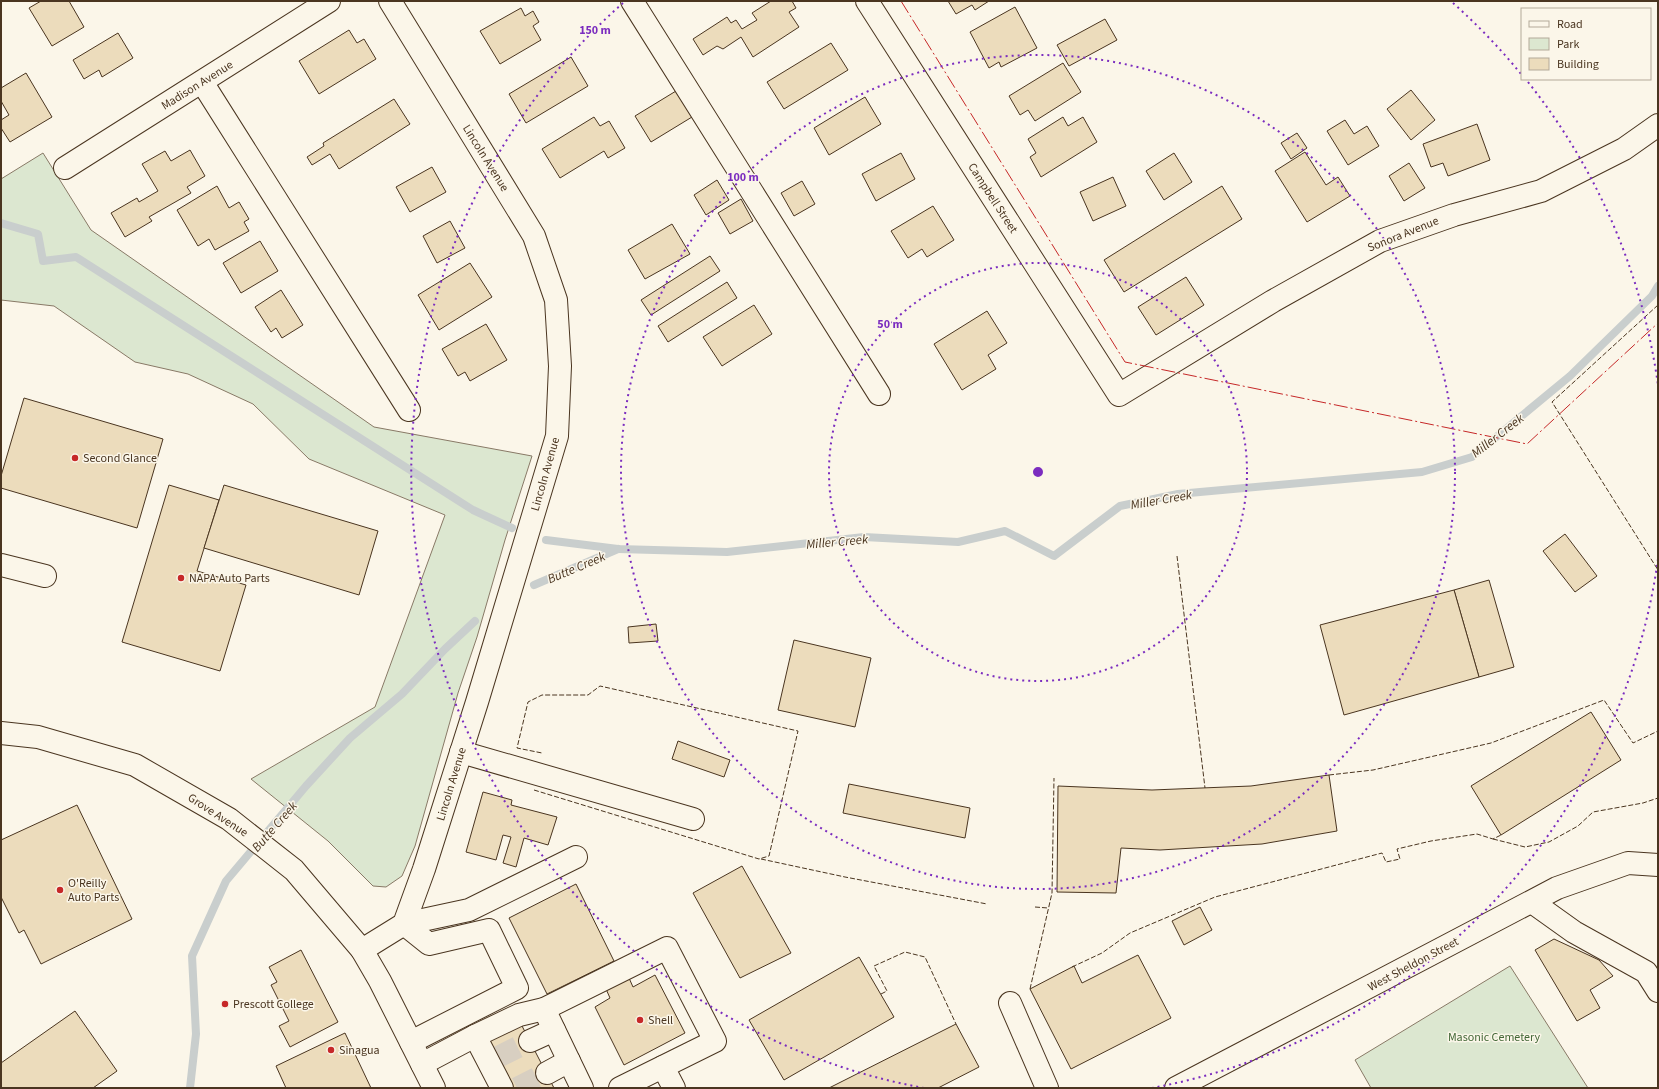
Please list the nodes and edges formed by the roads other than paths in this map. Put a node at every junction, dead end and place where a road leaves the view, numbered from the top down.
1 (329, 1) edge
2 (390, 1) edge
3 (632, 1) edge
4 (867, 1) edge
5 (202, 82) junction
6 (1658, 125) edge
7 (65, 168) dead end
8 (879, 394) dead end
9 (1119, 395) joint
10 (409, 410) dead end
11 (1, 565) edge
12 (45, 576) dead end
13 (1, 733) edge
14 (461, 752) junction
15 (693, 819) dead end
16 (576, 856) dead end
17 (1658, 865) edge
18 (1532, 902) junction
19 (404, 924) junction
20 (362, 950) junction
21 (1658, 991) edge
22 (1010, 1003) dead end
23 (544, 1009) junction
24 (554, 1030) junction
25 (475, 1036) junction
26 (530, 1041) tunnel mouth
27 (411, 1042) junction
28 (569, 1061) junction
29 (422, 1064) junction
30 (663, 1066) junction
31 (546, 1073) tunnel mouth
32 (434, 1088) edge
33 (502, 1088) edge
34 (582, 1088) edge
35 (620, 1088) edge
36 (674, 1088) edge
37 (1047, 1088) edge
38 (1176, 1088) edge

1 - 5 street, Madison Avenue
2 - 14 street, Lincoln Avenue
3 - 8 street
4 - 9 street, Campbell Street
5 - 7 street, Madison Avenue
5 - 10 street
6 - 9 street, Sonora Avenue
11 - 12 street
13 - 20 street, Grove Avenue
14 - 15 street
14 - 19 street, Lincoln Avenue
16 - 19 street
17 - 18 street, West Sheldon Street
18 - 21 street
18 - 38 street, West Sheldon Street
19 - 20 street
19 - 27 street
20 - 27 street, Grove Avenue
22 - 37 street
23 - 24 street
23 - 25 street
23 - 30 street
24 - 26 street
24 - 28 street
25 - 29 street
25 - 33 street
27 - 29 street, Grove Avenue
28 - 31 street
28 - 34 street
29 - 32 street, Grove Avenue
30 - 35 street
30 - 36 street

